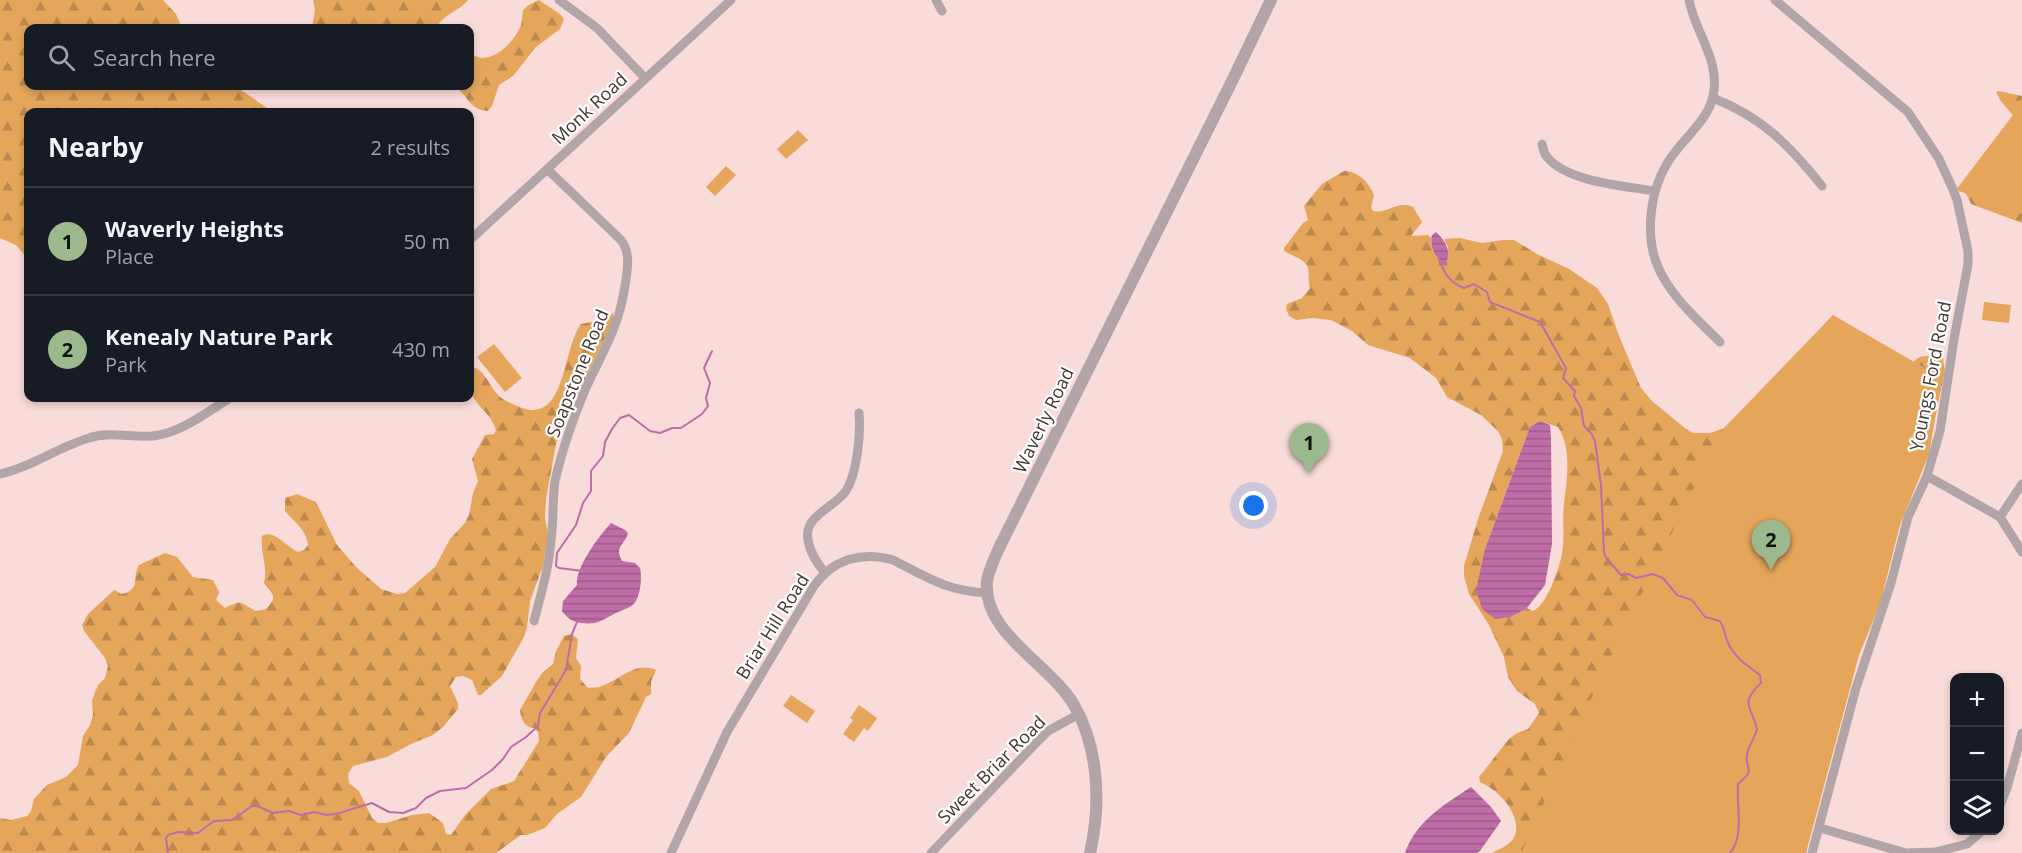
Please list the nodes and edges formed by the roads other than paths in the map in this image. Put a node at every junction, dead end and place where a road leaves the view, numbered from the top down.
1 (559, 0) edge
2 (731, 0) edge
3 (936, 0) edge
4 (1271, 0) edge
5 (1689, 0) edge
6 (1775, 0) edge
7 (942, 11) dead end
8 (645, 78) junction
9 (1713, 98) junction
10 (1542, 144) dead end
11 (547, 169) junction
12 (1822, 186) dead end
13 (1655, 191) junction
14 (474, 236) edge
15 (1720, 342) dead end
16 (223, 402) edge
17 (859, 413) dead end
18 (0, 474) edge
19 (1927, 476) junction
20 (2022, 484) edge
21 (2000, 517) junction
22 (2022, 552) edge
23 (825, 573) junction
24 (988, 593) junction
25 (534, 621) dead end
26 (1079, 714) junction
27 (2022, 733) edge
28 (2004, 795) edge
29 (1820, 828) junction
30 (1978, 835) edge
31 (671, 853) edge
32 (931, 853) edge
33 (1090, 853) edge
34 (1812, 853) edge
35 (1906, 853) edge

1 - 8 street
2 - 8 street, Monk Road
3 - 7 street
4 - 24 street, Waverly Road
5 - 9 street
6 - 19 street, Youngs Ford Road
8 - 11 street, Monk Road
9 - 12 street
9 - 13 street
10 - 13 street
11 - 14 street, Monk Road
11 - 25 street, Soapstone Road
13 - 15 street
16 - 18 street
17 - 23 street
19 - 21 street
19 - 29 street, Youngs Ford Road
20 - 21 street
21 - 22 street
23 - 24 street, Briar Hill Road
23 - 31 street, Briar Hill Road
24 - 26 street, Waverly Road
26 - 32 street, Sweet Briar Road
26 - 33 street, Waverly Road
27 - 28 street
29 - 34 street, Youngs Ford Road
29 - 35 street
30 - 35 street

